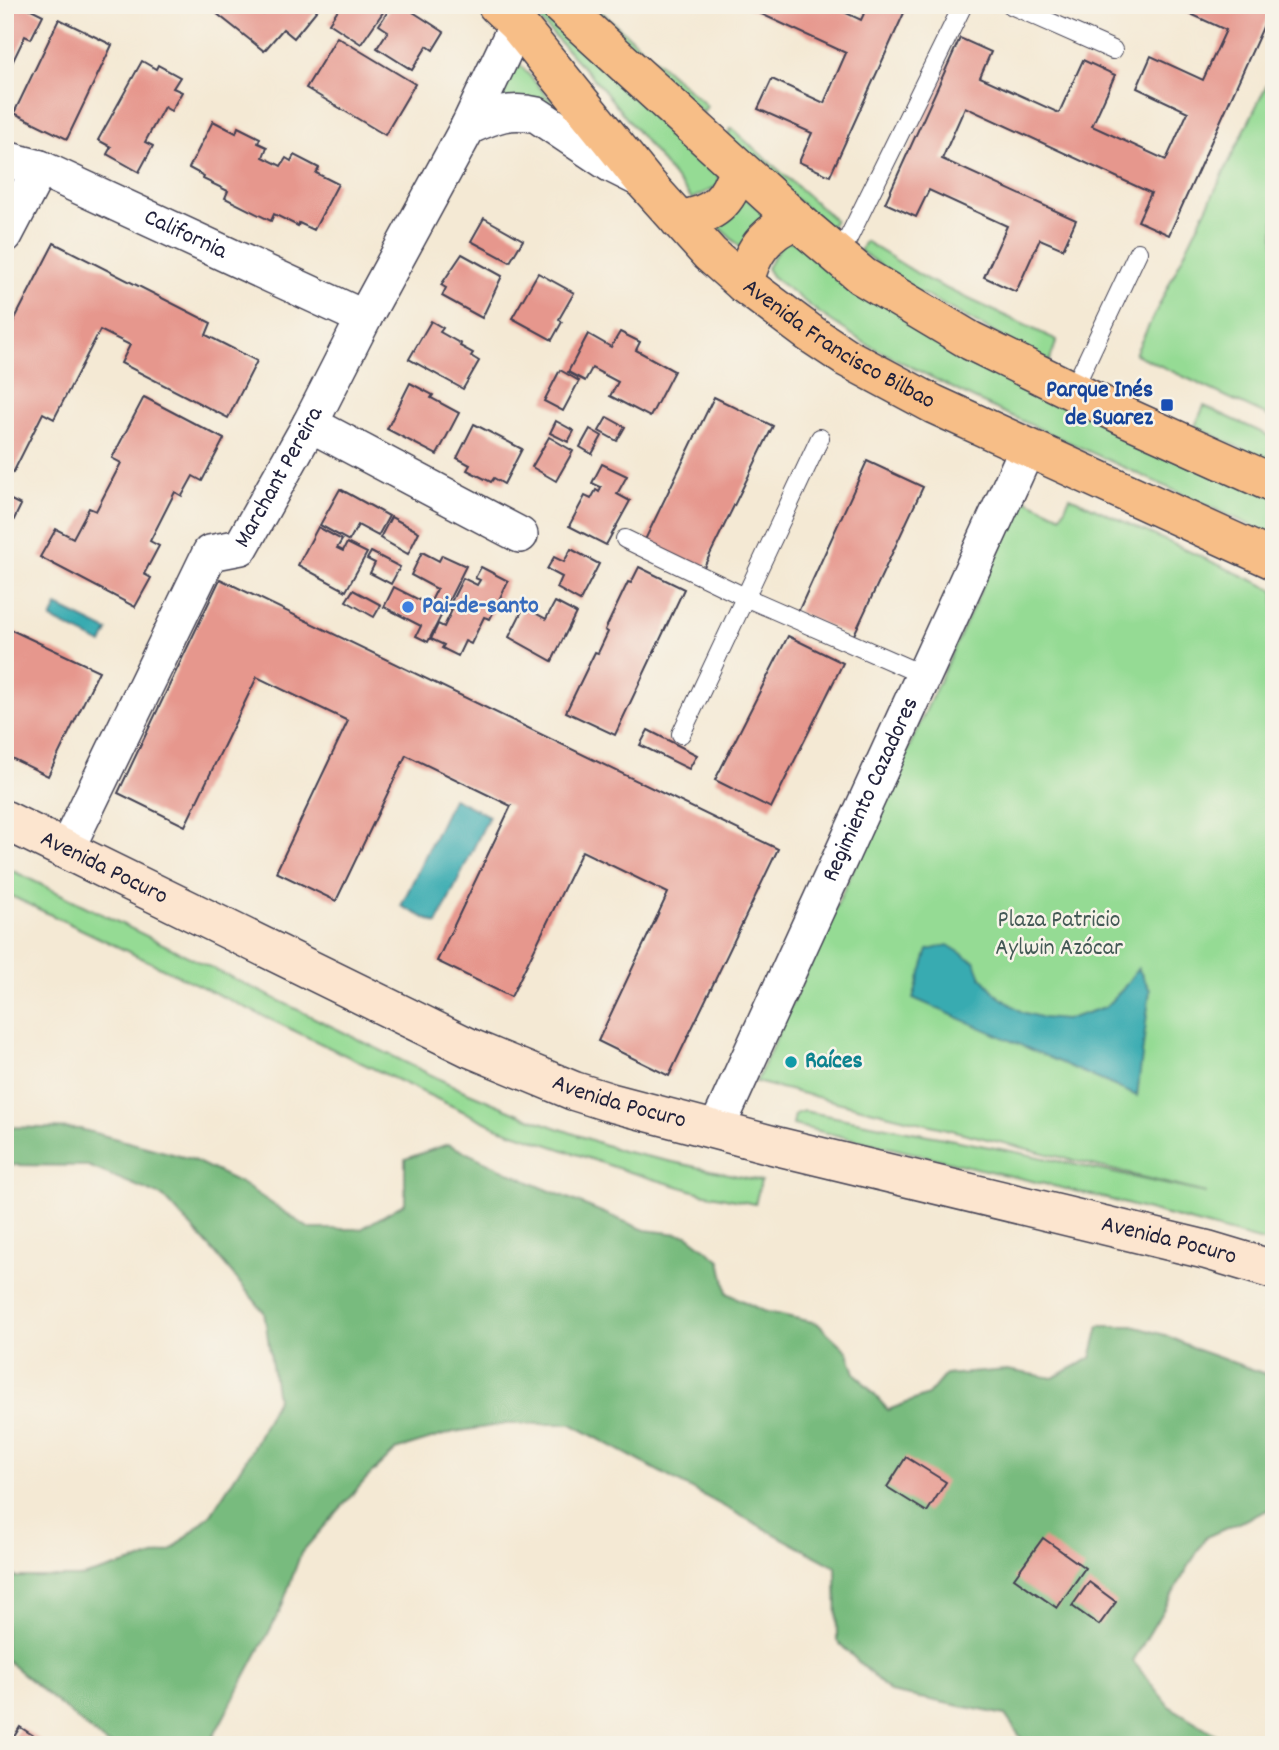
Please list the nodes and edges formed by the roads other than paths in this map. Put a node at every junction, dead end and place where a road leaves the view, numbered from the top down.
1 (560, 5) edge
2 (963, 5) edge
3 (1011, 5) edge
4 (507, 15) edge
5 (1113, 50) dead end
6 (468, 127) junction
7 (5, 159) edge
8 (40, 167) junction
9 (738, 169) junction
10 (644, 181) junction
11 (679, 220) junction
12 (796, 220) junction
13 (5, 235) edge
14 (1138, 252) dead end
15 (839, 257) junction
16 (744, 284) junction
17 (364, 318) junction
18 (1073, 390) junction
19 (310, 424) junction
20 (820, 438) dead end
21 (1028, 447) junction
22 (1274, 484) edge
23 (520, 535) dead end
24 (625, 539) dead end
25 (1274, 561) edge
26 (745, 597) junction
27 (923, 675) junction
28 (681, 734) dead end
29 (5, 820) edge
30 (66, 850) junction
31 (716, 1130) junction
32 (1274, 1270) edge

1 - 9 main road
2 - 15 lane
3 - 5 lane
4 - 6 street, Marchant Pereira
4 - 10 main road, Avenida Francisco Bilbao
6 - 10 street
6 - 17 street, Marchant Pereira
7 - 8 street, California
8 - 13 street
8 - 17 street, California
9 - 11 main road
9 - 12 main road
10 - 11 main road, Avenida Francisco Bilbao
11 - 16 main road, Avenida Francisco Bilbao
12 - 15 main road
12 - 16 main road
14 - 18 lane
15 - 18 main road
16 - 21 main road, Avenida Francisco Bilbao
17 - 19 street, Marchant Pereira
18 - 22 main road
19 - 23 street
19 - 30 street, Marchant Pereira
20 - 26 lane
21 - 25 main road, Avenida Francisco Bilbao
21 - 27 street, Regimiento Cazadores
24 - 26 lane
26 - 27 lane
26 - 28 lane
27 - 31 street, Regimiento Cazadores
29 - 30 main road, Avenida Pocuro
30 - 31 main road, Avenida Pocuro
31 - 32 main road, Avenida Pocuro

